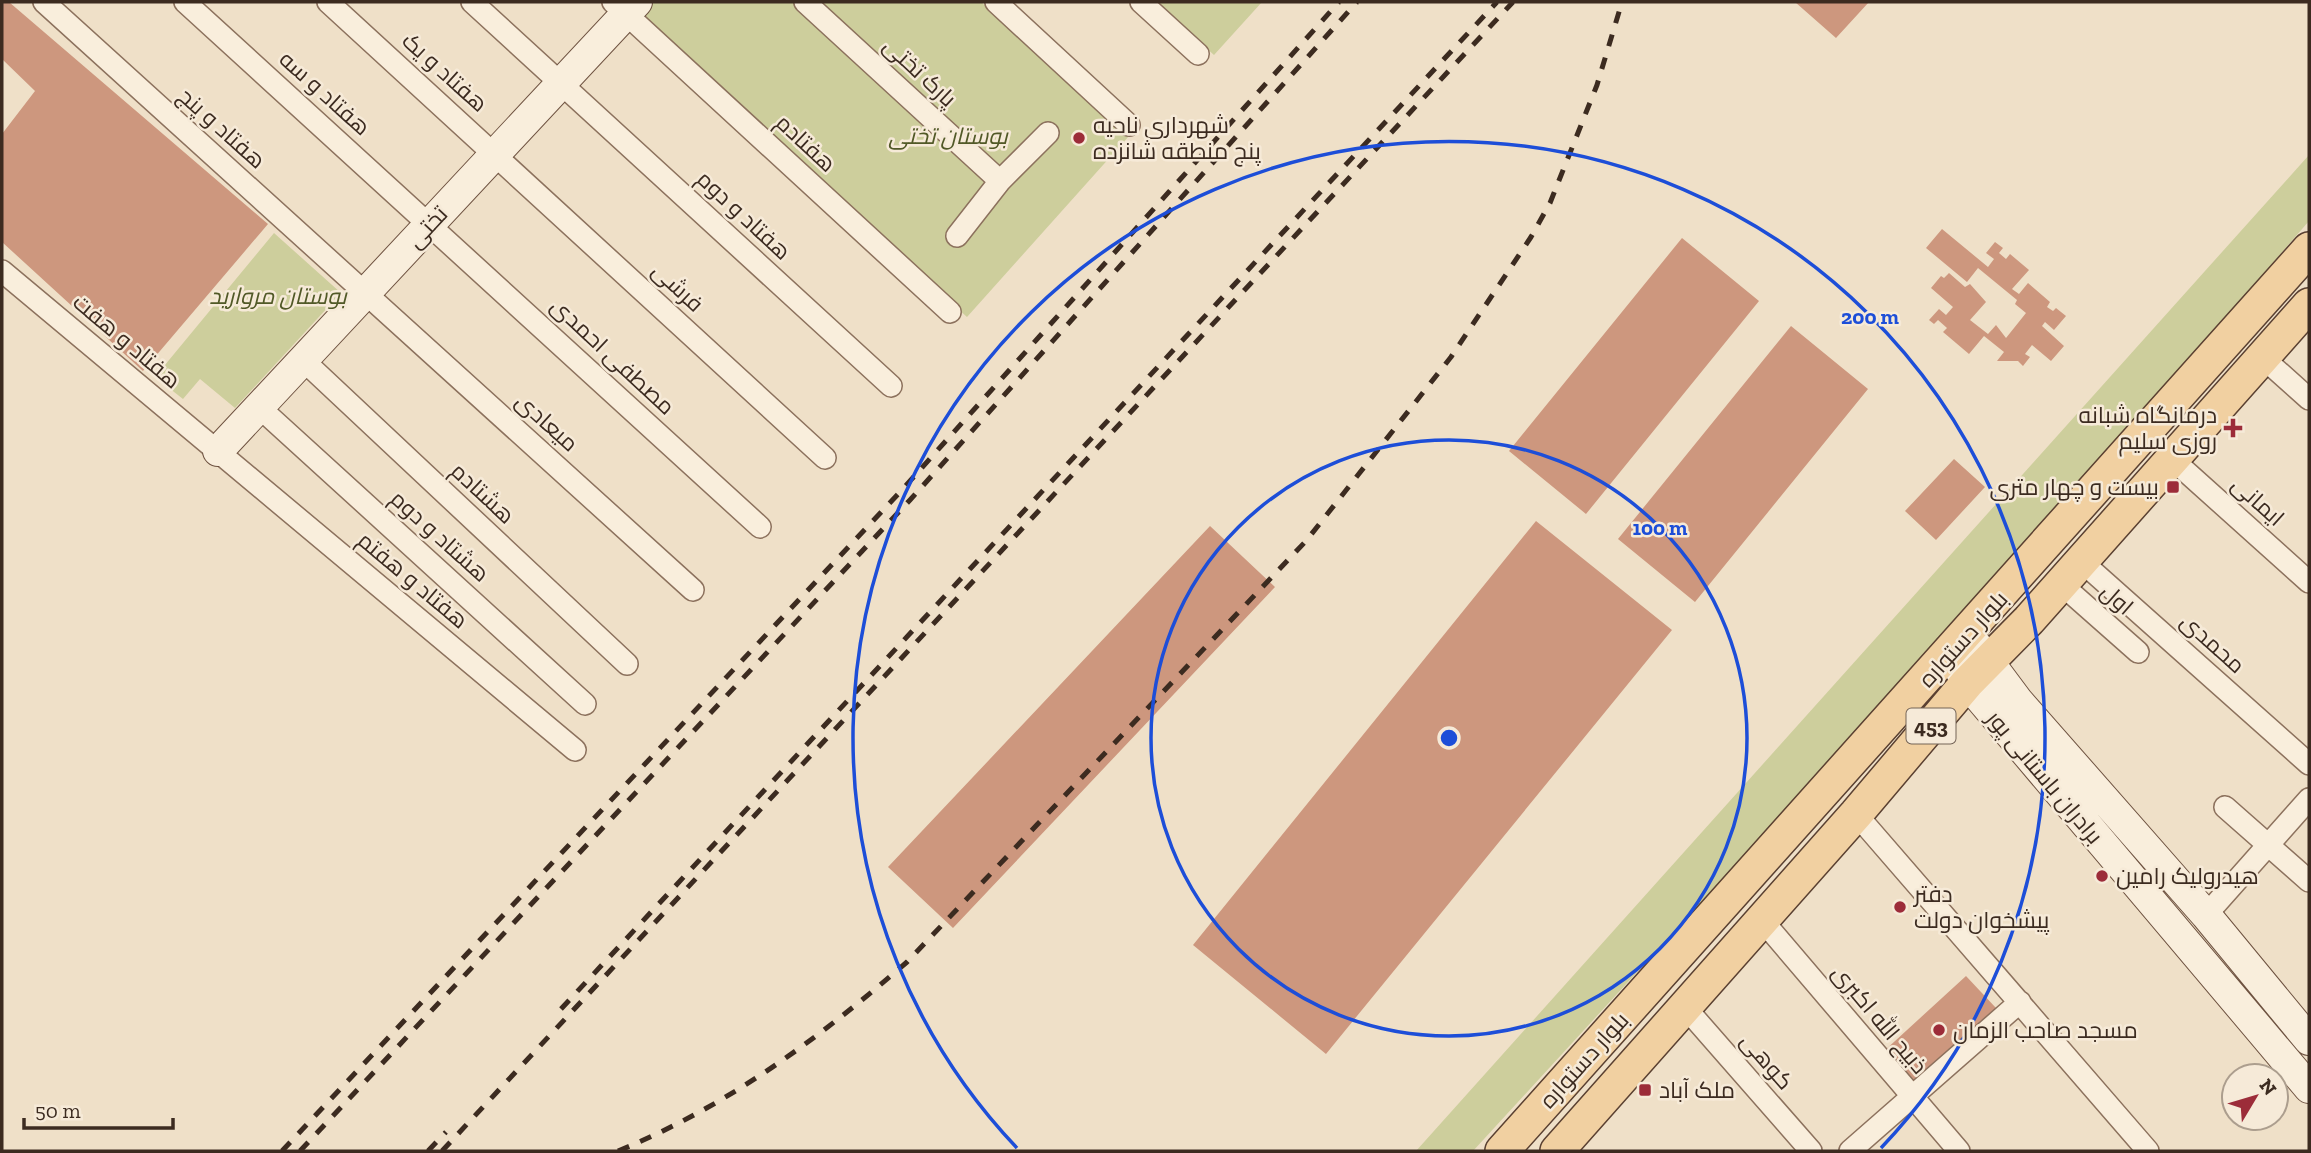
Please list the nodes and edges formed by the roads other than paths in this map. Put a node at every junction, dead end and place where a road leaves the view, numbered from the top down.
1 (44, 2) edge
2 (185, 2) edge
3 (328, 2) edge
4 (472, 2) edge
5 (805, 2) edge
6 (996, 2) edge
7 (1141, 2) edge
8 (625, 6) edge
9 (1198, 54) dead end
10 (561, 83) junction
11 (1129, 125) dead end
12 (1048, 134) dead end
13 (495, 154) junction
14 (1000, 181) junction
15 (430, 223) junction
16 (957, 236) dead end
17 (2309, 249) edge
18 (2, 271) edge
19 (365, 294) junction
20 (2309, 305) edge
21 (950, 312) dead end
22 (2262, 357) junction
23 (303, 360) junction
24 (891, 386) dead end
25 (2309, 399) edge
26 (260, 407) junction
27 (218, 452) junction
28 (825, 458) dead end
29 (2172, 458) junction
30 (760, 527) dead end
31 (2071, 573) junction
32 (2309, 582) edge
33 (693, 590) dead end
34 (1959, 644) junction
35 (2138, 652) dead end
36 (627, 664) dead end
37 (1978, 672) junction
38 (586, 704) dead end
39 (575, 750) dead end
40 (2309, 764) edge
41 (2309, 799) edge
42 (2225, 807) dead end
43 (1856, 814) junction
44 (2269, 844) junction
45 (2309, 881) edge
46 (2206, 915) junction
47 (1762, 920) junction
48 (2020, 1002) junction
49 (1684, 1006) junction
50 (2309, 1040) edge
51 (2309, 1088) edge
52 (1912, 1097) junction
53 (1502, 1151) edge
54 (1557, 1151) edge
55 (1811, 1151) edge
56 (1850, 1151) edge
57 (1959, 1151) edge
58 (2148, 1151) edge

1 - 19 street, هفتاد و پنج
2 - 15 street, هفتاد و سه
3 - 13 street, هفتاد و یک
4 - 10 street, هفتاد و دوم
5 - 14 street, پارک تختی
6 - 11 street
7 - 9 street
8 - 10 street, تختی
8 - 21 street, هفتادم
10 - 13 street, تختی
10 - 24 street, هفتاد و دوم
12 - 14 street
13 - 15 street, تختی
13 - 28 street, فرشی
14 - 16 street
15 - 19 street, تختی
15 - 30 street, مصطفی احمدی
17 - 34 main road, بلوار دستواره / 453
18 - 27 street, هفتاد و هفت
19 - 23 street, تختی
19 - 33 street, میعادی
20 - 22 main road, بلوار دستواره / 453
22 - 25 street
22 - 29 main road, بلوار دستواره / 453
23 - 26 street, تختی
23 - 36 street, هشتادم
26 - 27 street, تختی
26 - 38 street, هشتاد و دوم
27 - 39 street, هفتاد و هفتم
29 - 31 main road, بلوار دستواره / 453
29 - 32 street, ایمانی
31 - 35 street, اول
31 - 37 main road, بلوار دستواره / 453
31 - 40 street, محمدی
34 - 37 street, برادران باستانی پور
34 - 53 main road, بلوار دستواره / 453
37 - 43 main road, بلوار دستواره / 453
37 - 46 street, برادران باستانی پور
37 - 51 street, برادران باستانی پور
41 - 44 street
42 - 44 street
43 - 47 main road, بلوار دستواره / 453
43 - 48 street
44 - 45 street
44 - 46 street
46 - 50 street, برادران باستانی پور
47 - 49 main road, بلوار دستواره / 453
47 - 52 street, ذبیح الله اکبری
48 - 52 street
48 - 58 street
49 - 54 main road, بلوار دستواره / 453
49 - 55 street, کوهی
52 - 56 street
52 - 57 street, ذبیح الله اکبری

